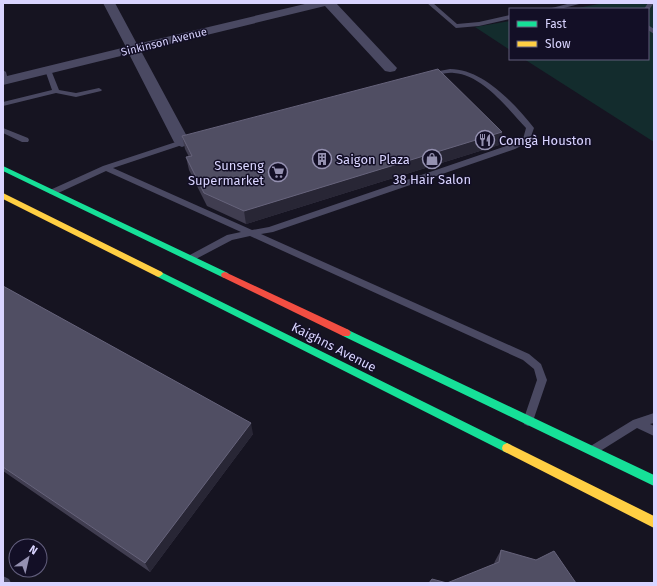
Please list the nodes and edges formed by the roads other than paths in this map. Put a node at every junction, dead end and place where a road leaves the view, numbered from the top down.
1 (109, 3) edge
2 (324, 3) edge
3 (329, 3) edge
4 (430, 3) edge
5 (580, 3) edge
6 (556, 8) edge
7 (509, 17) edge
8 (133, 50) junction
9 (390, 68) dead end
10 (48, 70) junction
11 (424, 76) edge
12 (4, 78) edge
13 (99, 90) dead end
14 (56, 91) junction
15 (3, 104) edge
16 (3, 130) edge
17 (197, 138) edge
18 (25, 140) dead end
19 (182, 142) junction
20 (3, 168) edge
21 (106, 168) junction
22 (53, 192) junction
23 (3, 196) edge
24 (249, 234) junction
25 (191, 258) junction
26 (654, 418) edge
27 (528, 421) junction
28 (636, 423) junction
29 (654, 431) edge
30 (592, 450) junction
31 (654, 480) edge
32 (654, 522) edge

1 - 8 street
2 - 8 street, Sinkinson Avenue
3 - 9 street
4 - 7 lane
5 - 6 lane
8 - 10 street, Sinkinson Avenue
8 - 19 street
10 - 12 street, Sinkinson Avenue
10 - 14 lane
11 - 24 lane
13 - 14 lane
14 - 15 lane
16 - 18 lane
17 - 19 lane
19 - 21 lane
20 - 22 highway, Kaighns Avenue
21 - 22 lane
21 - 24 lane
22 - 25 highway, Kaighns Avenue
23 - 32 highway, Kaighns Avenue
24 - 25 lane
24 - 27 lane
25 - 27 highway, Kaighns Avenue
26 - 28 lane
27 - 30 highway, Kaighns Avenue
28 - 29 lane
28 - 30 lane
30 - 31 highway, Kaighns Avenue

